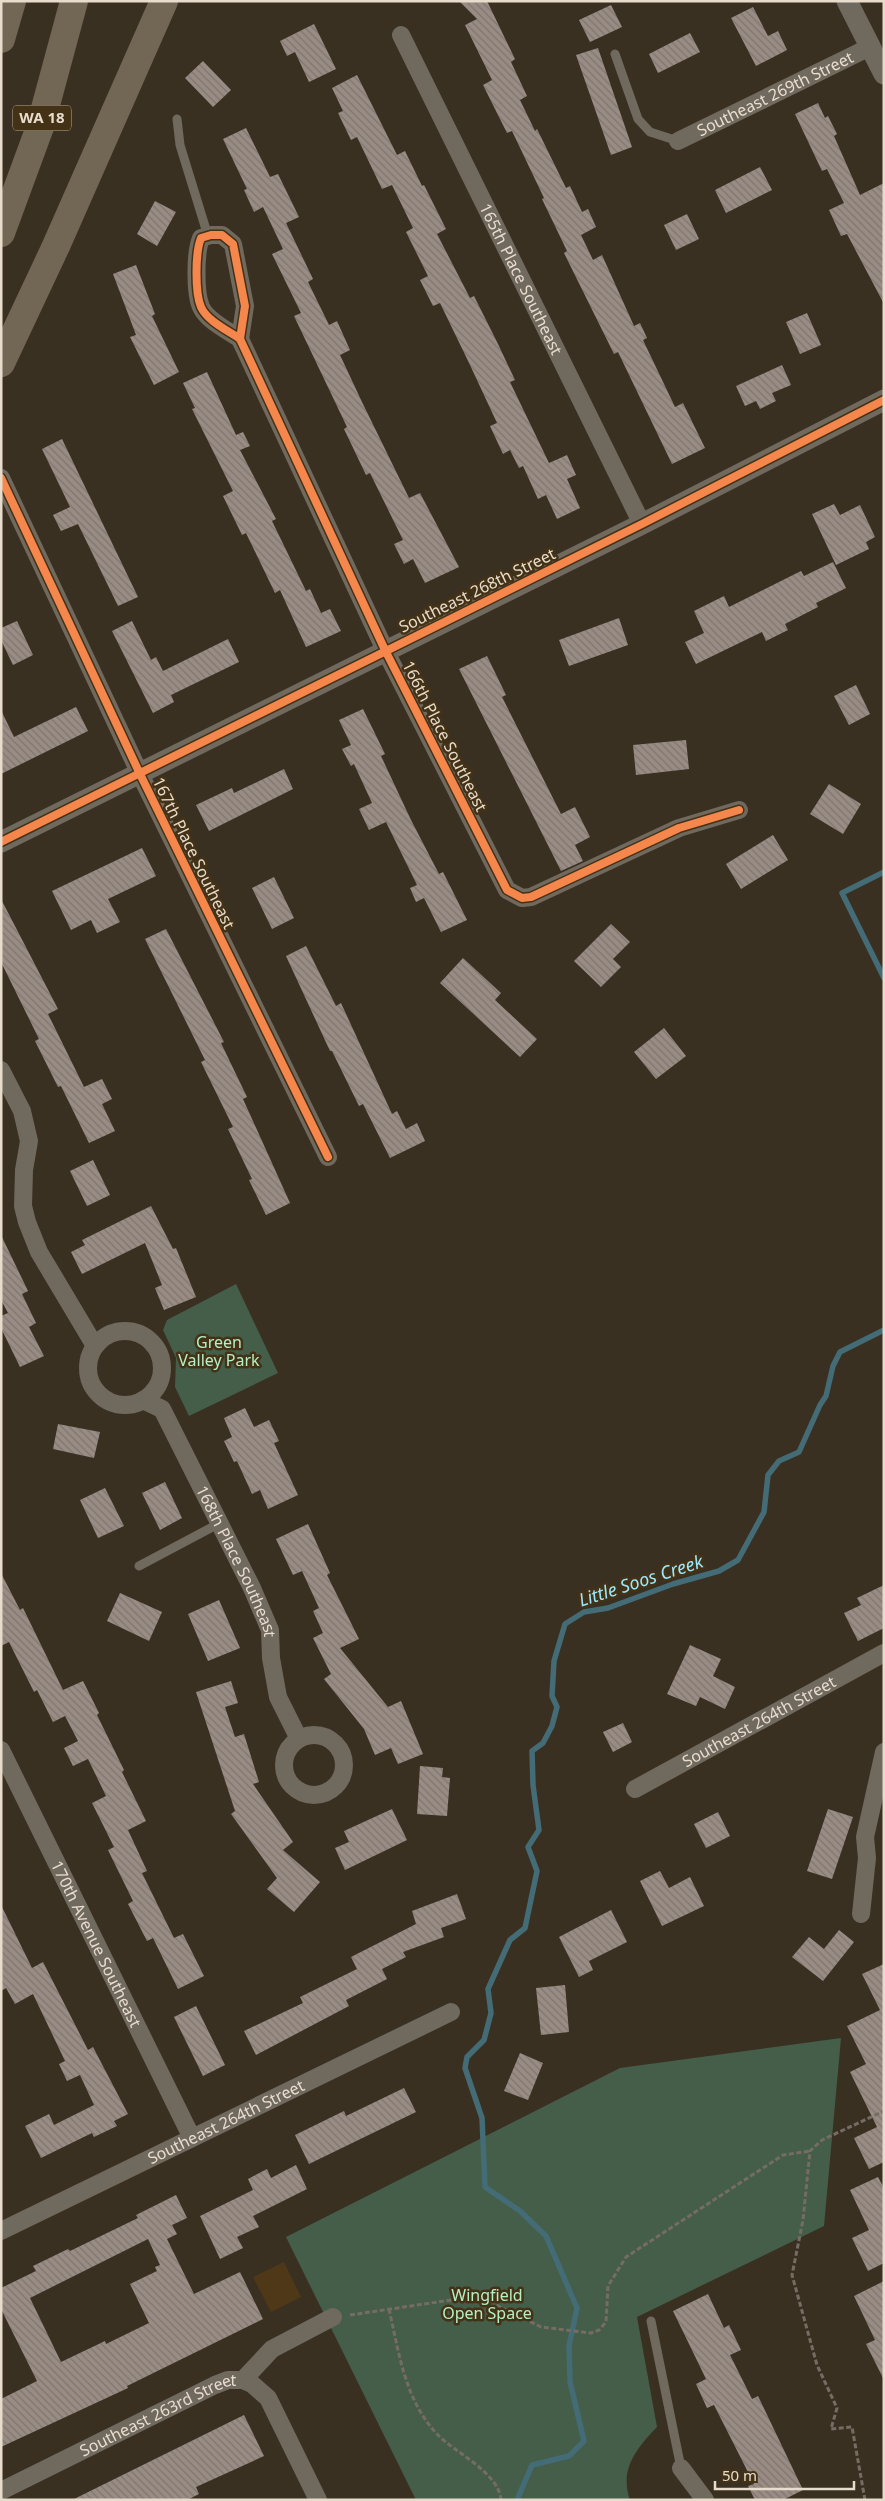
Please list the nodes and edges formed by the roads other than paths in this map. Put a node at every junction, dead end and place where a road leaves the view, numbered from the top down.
1 (12, 1) edge
2 (74, 1) edge
3 (164, 1) edge
4 (847, 1) edge
5 (401, 35) dead end
6 (1, 39) edge
7 (870, 46) junction
8 (615, 54) dead end
9 (884, 74) edge
10 (177, 119) dead end
11 (678, 141) joint
12 (1, 233) edge
13 (208, 236) junction
14 (240, 339) junction
15 (1, 363) edge
16 (884, 400) edge
17 (1, 478) edge
18 (642, 524) junction
19 (385, 650) junction
20 (140, 774) junction
21 (739, 810) dead end
22 (1, 842) edge
23 (1, 1070) edge
24 (328, 1157) dead end
25 (95, 1346) junction
26 (143, 1400) junction
27 (220, 1523) junction
28 (139, 1566) dead end
29 (884, 1653) edge
30 (299, 1739) dead end
31 (1, 1750) edge
32 (884, 1752) edge
33 (634, 1789) dead end
34 (861, 1914) dead end
35 (451, 2012) dead end
36 (192, 2138) junction
37 (1, 2231) edge
38 (333, 2317) road end
39 (651, 2321) dead end
40 (242, 2380) junction
41 (680, 2468) joint
42 (1, 2491) edge
43 (318, 2500) edge
44 (705, 2500) edge

1 - 6 highway
2 - 12 highway, WA 18
3 - 15 highway
4 - 7 street
5 - 18 street, 165th Place Southeast
7 - 9 street
7 - 11 street, Southeast 269th Street
8 - 11 lane
10 - 13 lane
13 - 14 street
13 - 14 street, 166th Place Southeast
14 - 19 street, 166th Place Southeast
16 - 18 street, Southeast 268th Street
17 - 20 street, 167th Place Southeast
18 - 19 street, Southeast 268th Street
19 - 20 street, Southeast 268th Street
19 - 21 street, 166th Place Southeast
20 - 22 street, Southeast 268th Street
20 - 24 street, 167th Place Southeast
23 - 25 street
25 - 26 street
25 - 26 street
26 - 27 street, 168th Place Southeast
27 - 28 lane
27 - 30 street, 168th Place Southeast
29 - 33 street, Southeast 264th Street
31 - 36 street, 170th Avenue Southeast
32 - 34 street
35 - 36 street, Southeast 264th Street
36 - 37 street, Southeast 264th Street
38 - 40 street, Southeast 263rd Street
39 - 41 lane
40 - 42 street, Southeast 263rd Street
40 - 43 street
41 - 44 street

